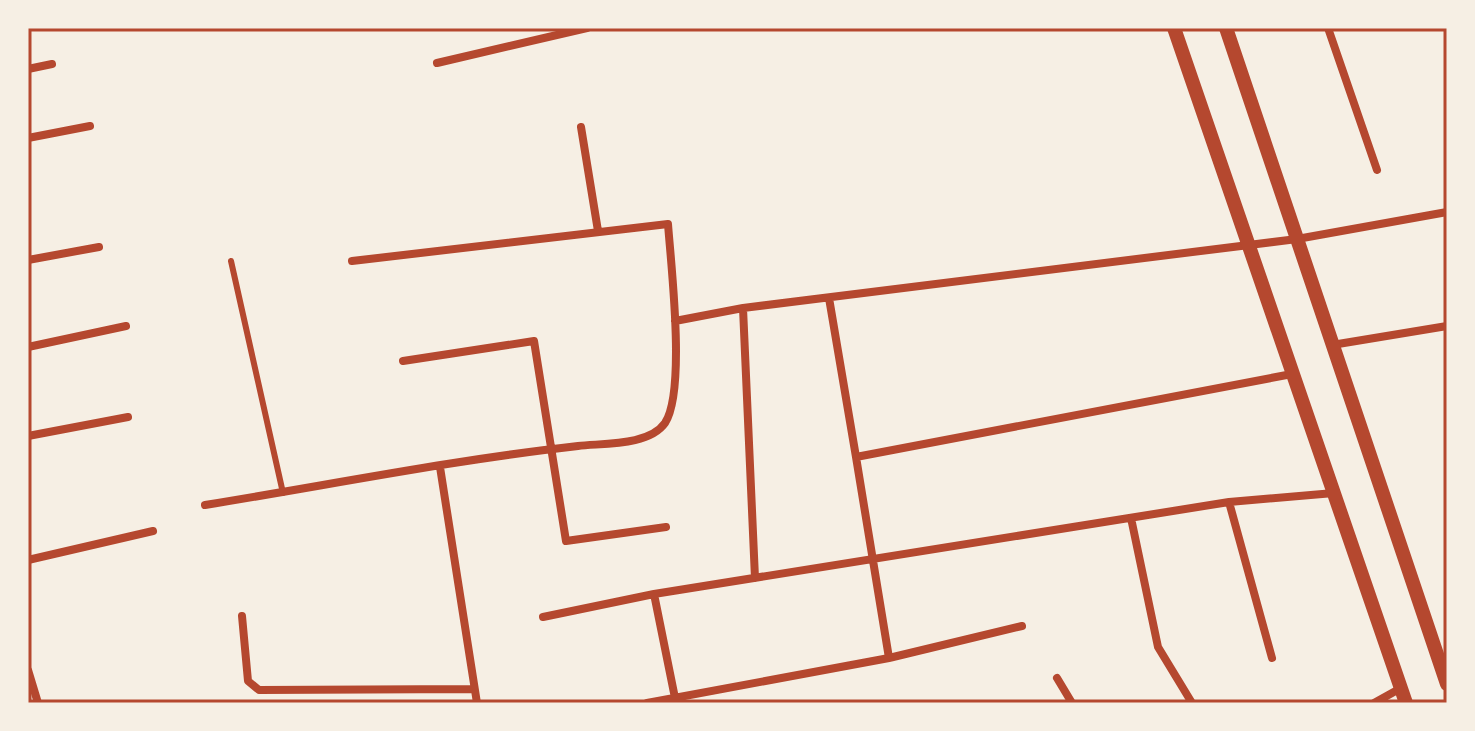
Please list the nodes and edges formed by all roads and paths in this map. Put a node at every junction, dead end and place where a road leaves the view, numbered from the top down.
1 (587, 28) edge
2 (1174, 28) edge
3 (1226, 28) edge
4 (1328, 28) edge
5 (437, 63) dead end
6 (52, 64) dead end
7 (28, 69) edge
8 (90, 126) dead end
9 (581, 127) dead end
10 (28, 138) edge
11 (1377, 170) dead end
12 (1447, 212) edge
13 (598, 231) junction
14 (1297, 239) junction
15 (1250, 243) junction
16 (99, 247) dead end
17 (28, 260) edge
18 (231, 261) dead end
19 (352, 261) dead end
20 (829, 298) junction
21 (743, 308) junction
22 (675, 321) junction
23 (126, 326) dead end
24 (1447, 326) edge
25 (1332, 346) junction
26 (28, 347) edge
27 (403, 361) dead end
28 (1292, 374) junction
29 (128, 417) dead end
30 (28, 436) edge
31 (551, 449) junction
32 (856, 457) junction
33 (440, 467) junction
34 (283, 493) junction
35 (1334, 493) junction
36 (1229, 502) junction
37 (205, 505) dead end
38 (1131, 518) junction
39 (666, 527) dead end
40 (153, 531) dead end
41 (28, 560) edge
42 (873, 560) junction
43 (755, 578) junction
44 (654, 594) junction
45 (242, 616) dead end
46 (543, 617) dead end
47 (1022, 626) dead end
48 (889, 658) junction
49 (1272, 658) dead end
50 (28, 670) edge
51 (1057, 678) dead end
52 (1447, 684) edge
53 (1401, 688) junction
54 (474, 689) junction
55 (675, 698) junction
56 (38, 703) edge
57 (477, 703) edge
58 (647, 703) edge
59 (1072, 703) edge
60 (1192, 703) edge
61 (1374, 703) edge
62 (1406, 703) edge

1 - 5 street
2 - 15 street
3 - 14 street
4 - 11 street
6 - 7 street
8 - 10 street
9 - 13 street
12 - 14 street
13 - 19 street
13 - 22 street
14 - 15 street
14 - 25 street
15 - 20 street
15 - 28 street
16 - 17 street
18 - 34 lane
20 - 21 street
20 - 32 street
21 - 22 street
21 - 43 street
22 - 31 street
23 - 26 street
24 - 25 street
25 - 52 street
27 - 31 street
28 - 32 street
28 - 35 street
29 - 30 street
31 - 33 street
31 - 39 street
32 - 42 street
33 - 34 street
33 - 54 street
34 - 37 street
35 - 36 street
35 - 53 street
36 - 38 street
36 - 49 street
38 - 42 street
38 - 60 street
40 - 41 street
42 - 43 street
42 - 48 street
43 - 44 street
44 - 46 street
44 - 55 street
45 - 54 street
47 - 48 street
48 - 55 street
50 - 56 street
51 - 59 street
53 - 61 street
53 - 62 street
54 - 57 street
55 - 58 street

